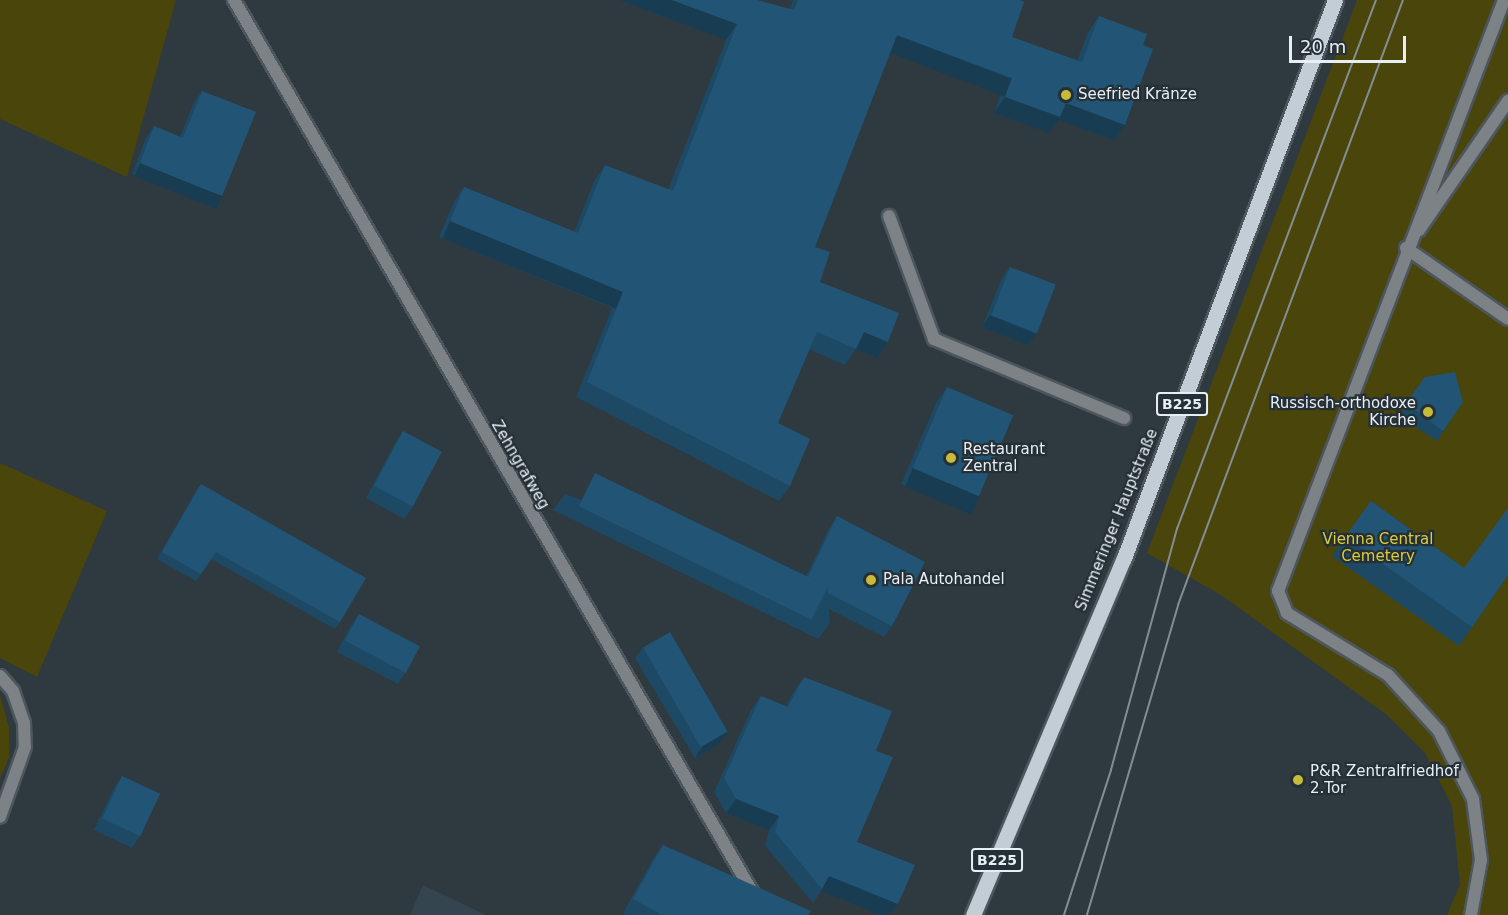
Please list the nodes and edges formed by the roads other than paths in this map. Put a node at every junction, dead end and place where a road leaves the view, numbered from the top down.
1 (234, 0) edge
2 (1335, 0) edge
3 (1504, 0) edge
4 (1508, 101) edge
5 (889, 216) dead end
6 (1406, 248) junction
7 (1508, 319) edge
8 (1124, 418) dead end
9 (0, 676) edge
10 (0, 817) edge
11 (768, 899) edge
12 (973, 915) edge
13 (1471, 915) edge

1 - 11 street, Zehngrafweg
2 - 12 main road, Simmeringer Hauptstraße / B225
3 - 6 street
4 - 6 street
5 - 8 street
6 - 7 street
6 - 13 street
9 - 10 street

